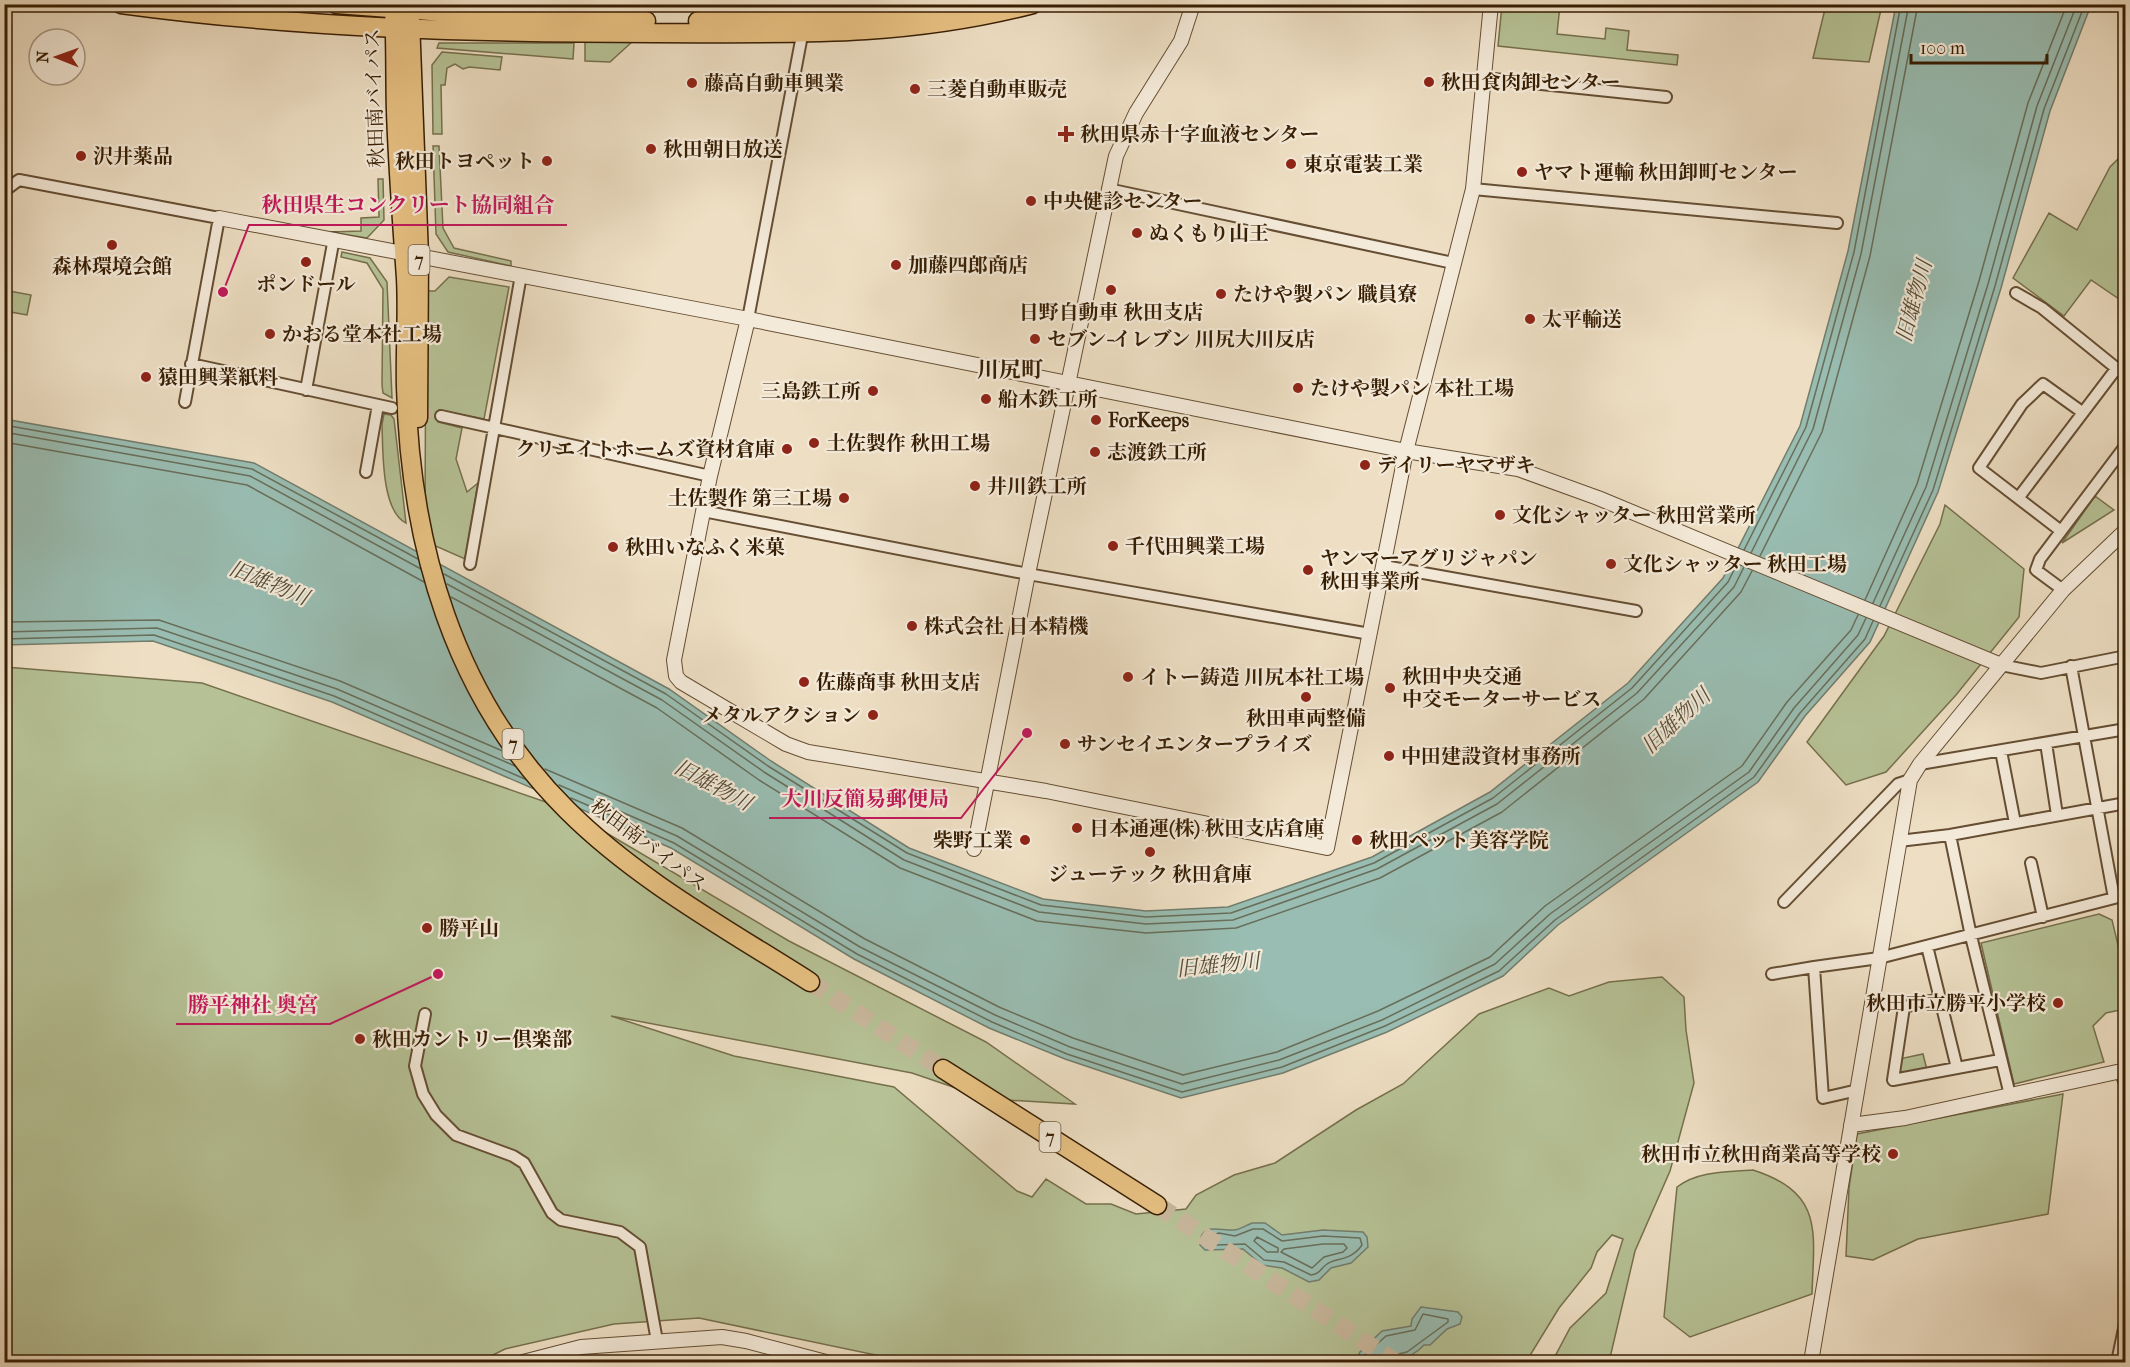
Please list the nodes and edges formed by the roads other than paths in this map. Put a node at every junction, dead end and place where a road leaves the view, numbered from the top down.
1 (121, 4) edge
2 (336, 4) edge
3 (977, 4) edge
4 (1033, 4) edge
5 (1193, 4) edge
6 (1491, 4) edge
7 (402, 10) junction
8 (906, 10) edge
9 (514, 11) edge
10 (803, 28) junction
11 (403, 30) junction
12 (1484, 78) junction
13 (1666, 97) dead end
14 (1108, 189) junction
15 (1473, 189) junction
16 (4, 191) edge
17 (219, 218) junction
18 (1837, 223) dead end
19 (334, 238) junction
20 (411, 254) junction
21 (1452, 263) junction
22 (521, 275) junction
23 (2016, 293) dead end
24 (748, 319) junction
25 (191, 364) junction
26 (2121, 373) edge
27 (1068, 382) junction
28 (306, 390) junction
29 (185, 402) dead end
30 (378, 405) junction
31 (392, 408) tunnel mouth
32 (2082, 412) junction
33 (441, 416) tunnel mouth
34 (493, 428) junction
35 (2126, 445) edge
36 (1406, 451) junction
37 (366, 472) dead end
38 (710, 476) junction
39 (2019, 497) junction
40 (703, 511) junction
41 (2126, 530) edge
42 (2061, 531) junction
43 (470, 564) dead end
44 (1384, 566) junction
45 (1028, 574) junction
46 (2063, 591) junction
47 (1636, 611) dead end
48 (1370, 634) junction
49 (2126, 656) edge
50 (2001, 665) junction
51 (2072, 666) junction
52 (2126, 729) edge
53 (2084, 736) junction
54 (2046, 743) junction
55 (2001, 751) junction
56 (1920, 764) junction
57 (1910, 780) junction
58 (989, 781) junction
59 (2126, 803) edge
60 (2097, 808) junction
61 (2057, 815) junction
62 (2016, 823) junction
63 (1950, 835) junction
64 (1899, 841) junction
65 (974, 849) dead end
66 (2031, 863) dead end
67 (2120, 897) edge
68 (1784, 902) dead end
69 (2043, 917) junction
70 (1971, 936) junction
71 (1927, 946) junction
72 (1879, 958) junction
73 (1814, 968) junction
74 (1772, 974) dead end
75 (810, 981) tunnel mouth
76 (1939, 999) junction
77 (425, 1014) dead end
78 (2000, 1060) junction
79 (1957, 1068) junction
80 (943, 1069) tunnel mouth
81 (2123, 1070) edge
82 (2126, 1086) edge
83 (1858, 1090) junction
84 (2010, 1095) junction
85 (1851, 1125) junction
86 (1157, 1205) tunnel mouth
87 (2126, 1319) edge
88 (657, 1341) junction
89 (523, 1362) edge
90 (826, 1362) edge
91 (1811, 1362) edge
92 (2118, 1362) edge

1 - 11 highway
2 - 7 highway
3 - 8 highway
4 - 10 highway
5 - 14 street
6 - 12 street
7 - 9 highway
7 - 11 highway, 秋田南バイパス / 7
8 - 10 highway
9 - 10 highway
10 - 11 highway
10 - 24 street
11 - 20 highway, 秋田南バイパス / 7
12 - 13 street
12 - 15 street
14 - 21 street
14 - 27 street
15 - 18 street
15 - 21 street
16 - 17 street
17 - 19 street
17 - 25 street
19 - 20 street
19 - 28 street
20 - 22 street
20 - 75 highway, 秋田南バイパス / 7
21 - 36 street
22 - 24 street
22 - 34 street
23 - 26 street
24 - 27 street
24 - 38 street
25 - 28 street
25 - 29 street
26 - 32 street
27 - 36 street
27 - 45 street
28 - 30 street
30 - 31 street
30 - 37 street
32 - 39 street
32 - 39 street
33 - 34 street
34 - 38 street
34 - 43 street
35 - 42 street
36 - 44 street
36 - 50 street
38 - 40 street
39 - 42 street
40 - 45 street
40 - 58 street
41 - 46 street
42 - 46 street
44 - 47 street
44 - 48 street
45 - 48 street
45 - 58 street
46 - 50 street
48 - 58 street
49 - 51 street
50 - 51 street
50 - 56 street
51 - 53 street
52 - 53 street
53 - 54 street
53 - 60 street
54 - 55 street
54 - 61 street
55 - 56 street
55 - 62 street
56 - 57 street
57 - 64 street
57 - 68 street
58 - 65 street
59 - 60 street
60 - 61 street
60 - 67 street
61 - 62 street
62 - 63 street
63 - 64 street
63 - 70 street
64 - 72 street
66 - 69 street
67 - 69 street
69 - 70 street
70 - 71 street
70 - 78 street
71 - 72 street
71 - 76 street
72 - 73 street
72 - 83 street
73 - 74 street
73 - 83 street
76 - 79 street
76 - 79 street
77 - 88 street
78 - 79 street
78 - 84 street
80 - 86 highway, 7
81 - 82 street
81 - 84 street
83 - 85 street
84 - 85 street
85 - 91 street
87 - 92 street
88 - 89 street
88 - 90 street

